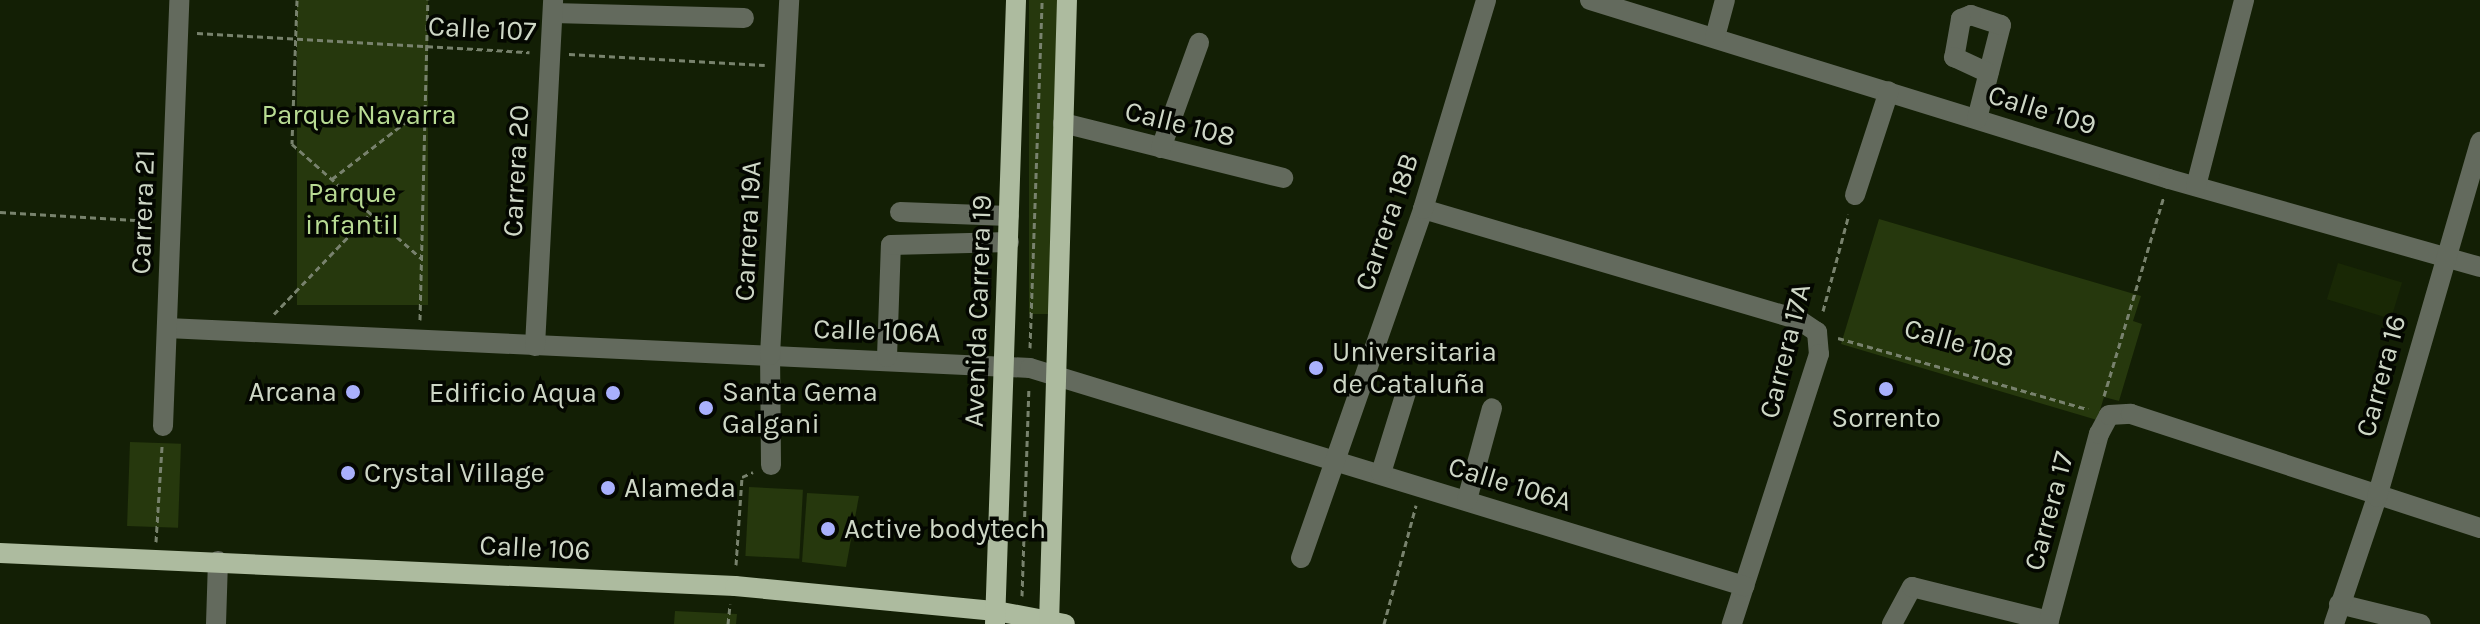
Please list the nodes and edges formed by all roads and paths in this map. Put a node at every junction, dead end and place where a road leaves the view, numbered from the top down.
1 (179, 0) edge
2 (297, 0) edge
3 (428, 0) edge
4 (789, 0) edge
5 (1016, 0) edge
6 (1042, 0) edge
7 (1067, 0) edge
8 (1486, 0) edge
9 (1590, 0) edge
10 (1725, 0) edge
11 (2244, 0) edge
12 (553, 6) edge
13 (744, 18) dead end
14 (178, 31) junction
15 (1715, 37) junction
16 (295, 38) junction
17 (1199, 43) dead end
18 (427, 46) junction
19 (551, 53) junction
20 (785, 66) junction
21 (1988, 73) dead end
22 (1889, 91) junction
23 (425, 107) junction
24 (1977, 119) junction
25 (1063, 123) junction
26 (2480, 142) edge
27 (1161, 148) junction
28 (1283, 178) dead end
29 (332, 179) junction
30 (2169, 179) junction
31 (2196, 186) junction
32 (1855, 195) joint
33 (1423, 209) junction
34 (0, 212) edge
35 (900, 212) dead end
36 (371, 213) junction
37 (1009, 216) junction
38 (171, 222) junction
39 (1009, 242) junction
40 (2443, 256) junction
41 (422, 258) junction
42 (2480, 267) edge
43 (167, 328) junction
44 (257, 331) junction
45 (1817, 332) junction
46 (420, 340) junction
47 (535, 346) junction
48 (770, 355) junction
49 (887, 357) junction
50 (1004, 367) junction
51 (1030, 368) junction
52 (1055, 374) junction
53 (1407, 389) dead end
54 (1492, 408) dead end
55 (2109, 415) junction
56 (163, 426) joint
57 (1334, 459) junction
58 (771, 465) joint
59 (1381, 473) junction
60 (1422, 486) junction
61 (2377, 497) junction
62 (1467, 500) junction
63 (2480, 528) edge
64 (0, 553) edge
65 (1301, 558) dead end
66 (155, 560) junction
67 (218, 561) junction
68 (735, 586) junction
69 (1744, 586) junction
70 (2336, 614) edge
71 (1021, 615) junction
72 (995, 617) edge
73 (2048, 622) edge
74 (1055, 623) edge
75 (216, 624) edge
76 (728, 624) edge
77 (1384, 624) edge
78 (1732, 624) edge
79 (1892, 624) edge
80 (2421, 624) edge

1 - 14 street, Carrera 21
2 - 16 path
3 - 18 path
4 - 20 street, Carrera 19A
5 - 37 main road, Avenida Carrera 19
6 - 51 path
7 - 25 main road
8 - 33 street, Carrera 18B
9 - 15 street, Calle 109
10 - 15 street
11 - 31 street
12 - 13 street
12 - 19 street, Carrera 20
14 - 16 path, Calle 107
14 - 38 street, Carrera 21
15 - 22 street, Calle 109
16 - 18 path, Calle 107
16 - 29 path
17 - 27 street
18 - 19 path, Calle 107
18 - 23 path
19 - 20 path, Calle 107
19 - 47 street, Carrera 20
20 - 48 street, Carrera 19A
21 - 24 street
22 - 24 street, Calle 109
22 - 32 street
23 - 29 path
23 - 41 path
24 - 30 street, Calle 109
25 - 27 street, Calle 108
25 - 52 main road
26 - 40 street, Carrera 16
27 - 28 street, Calle 108
29 - 36 path
30 - 31 street, Calle 109
30 - 55 path
31 - 40 street, Calle 109
32 - 45 path, Carrera 17A
33 - 45 street
33 - 57 street, Carrera 18B
34 - 38 path
35 - 37 street
36 - 41 path
36 - 44 path
37 - 39 main road, Avenida Carrera 19
38 - 43 street, Carrera 21
39 - 49 street
39 - 50 main road, Avenida Carrera 19
40 - 42 street, Calle 109
40 - 61 street, Carrera 16
41 - 46 path
43 - 44 street, Calle 106A
43 - 56 street, Carrera 21
44 - 46 street, Calle 106A
45 - 55 path, Calle 108
45 - 69 street, Carrera 17A
46 - 47 street, Calle 106A
47 - 48 street, Calle 106A
48 - 49 street, Calle 106A
48 - 58 street, Carrera 19A
49 - 50 street, Calle 106A
50 - 51 street, Calle 106A
50 - 72 main road, Avenida Carrera 19
51 - 52 street, Calle 106A
51 - 71 path
52 - 57 street, Calle 106A
52 - 74 main road
53 - 59 street
54 - 62 street
55 - 61 street
55 - 73 street, Carrera 17
56 - 66 path
57 - 59 street, Calle 106A
57 - 65 street, Carrera 18B
58 - 68 path
59 - 60 street, Calle 106A
60 - 62 street, Calle 106A
60 - 77 path
61 - 63 street
61 - 70 street, Carrera 16
62 - 69 street, Calle 106A
64 - 66 main road, Calle 106
66 - 67 main road, Calle 106
67 - 68 main road, Calle 106
67 - 75 street
68 - 72 main road, Calle 106
68 - 76 path
69 - 78 street, Carrera 17A
70 - 80 street
71 - 72 main road, Calle 106
71 - 74 main road, Calle 106
73 - 79 street

